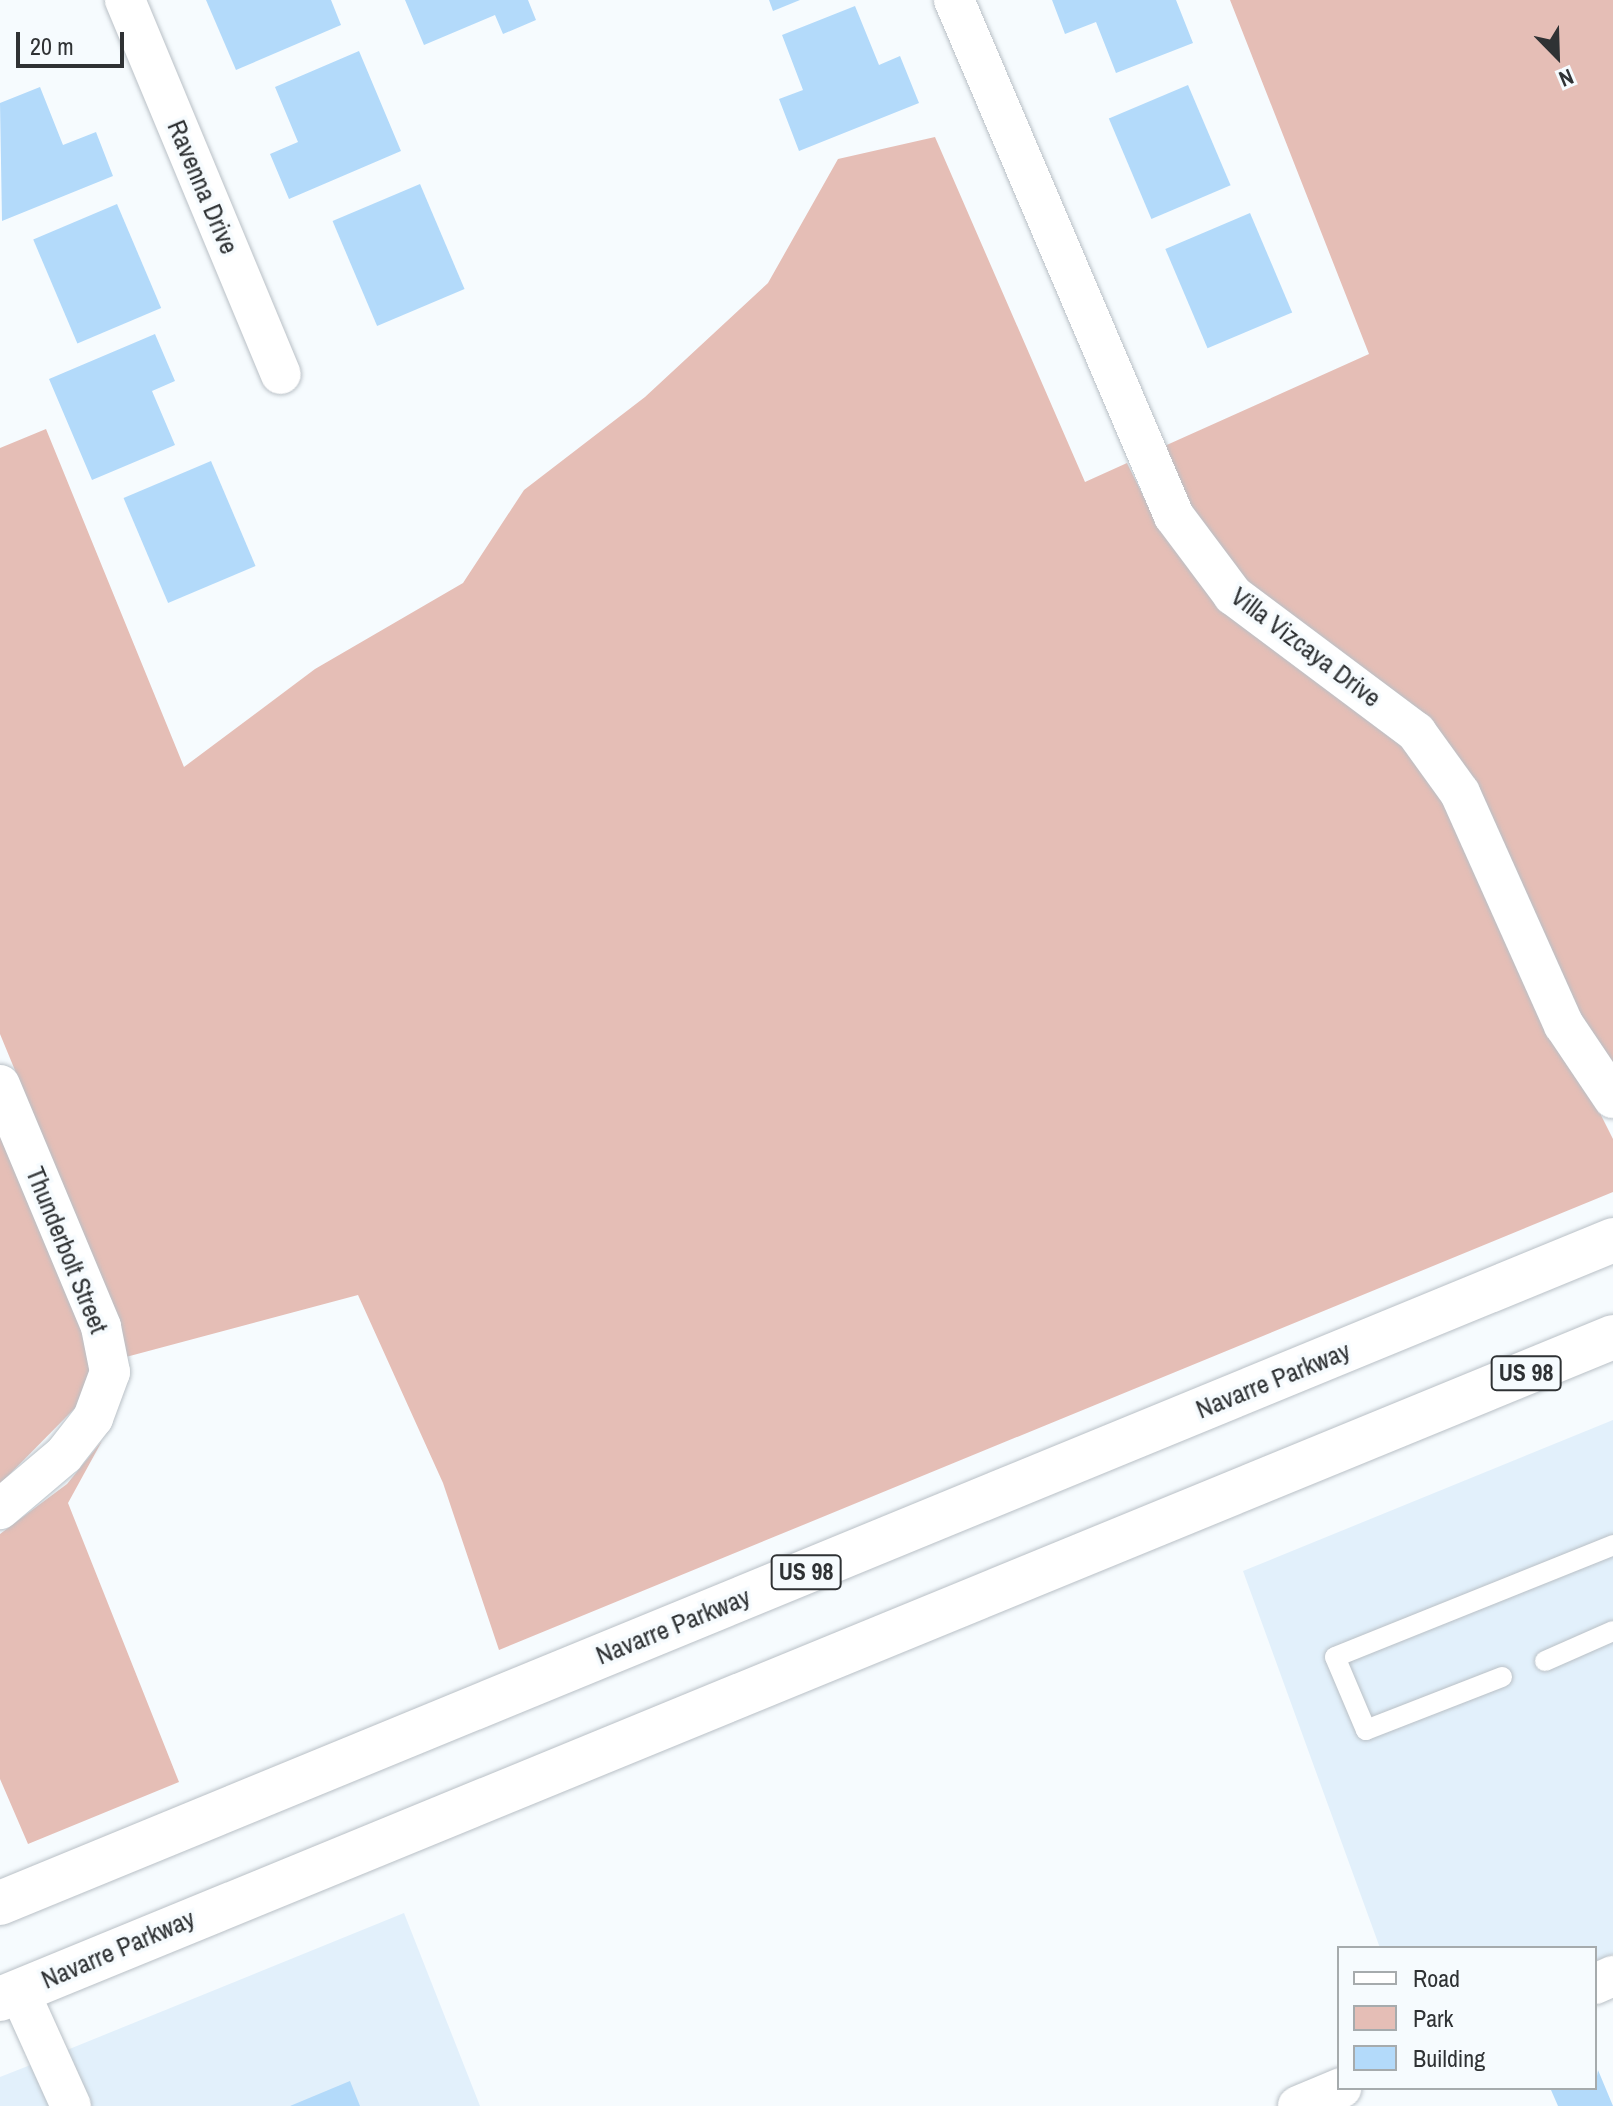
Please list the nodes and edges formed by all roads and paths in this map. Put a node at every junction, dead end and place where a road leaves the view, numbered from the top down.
1 (125, 0) edge
2 (954, 0) edge
3 (281, 374) dead end
4 (0, 1085) edge
5 (1613, 1098) edge
6 (1613, 1240) edge
7 (1613, 1337) edge
8 (0, 1509) edge
9 (1613, 1545) edge
10 (1613, 1631) edge
11 (1545, 1661) dead end
12 (1502, 1677) dead end
13 (0, 1903) edge
14 (9, 1995) edge
15 (1337, 2090) edge
16 (71, 2106) edge
17 (1298, 2106) edge

1 - 3 street, Ravenna Drive
2 - 5 street, Villa Vizcaya Drive
4 - 8 street, Thunderbolt Street
6 - 13 highway, Navarre Parkway / US 98
7 - 14 highway, Navarre Parkway / US 98
9 - 12 lane
10 - 11 lane
14 - 16 street
15 - 17 street

